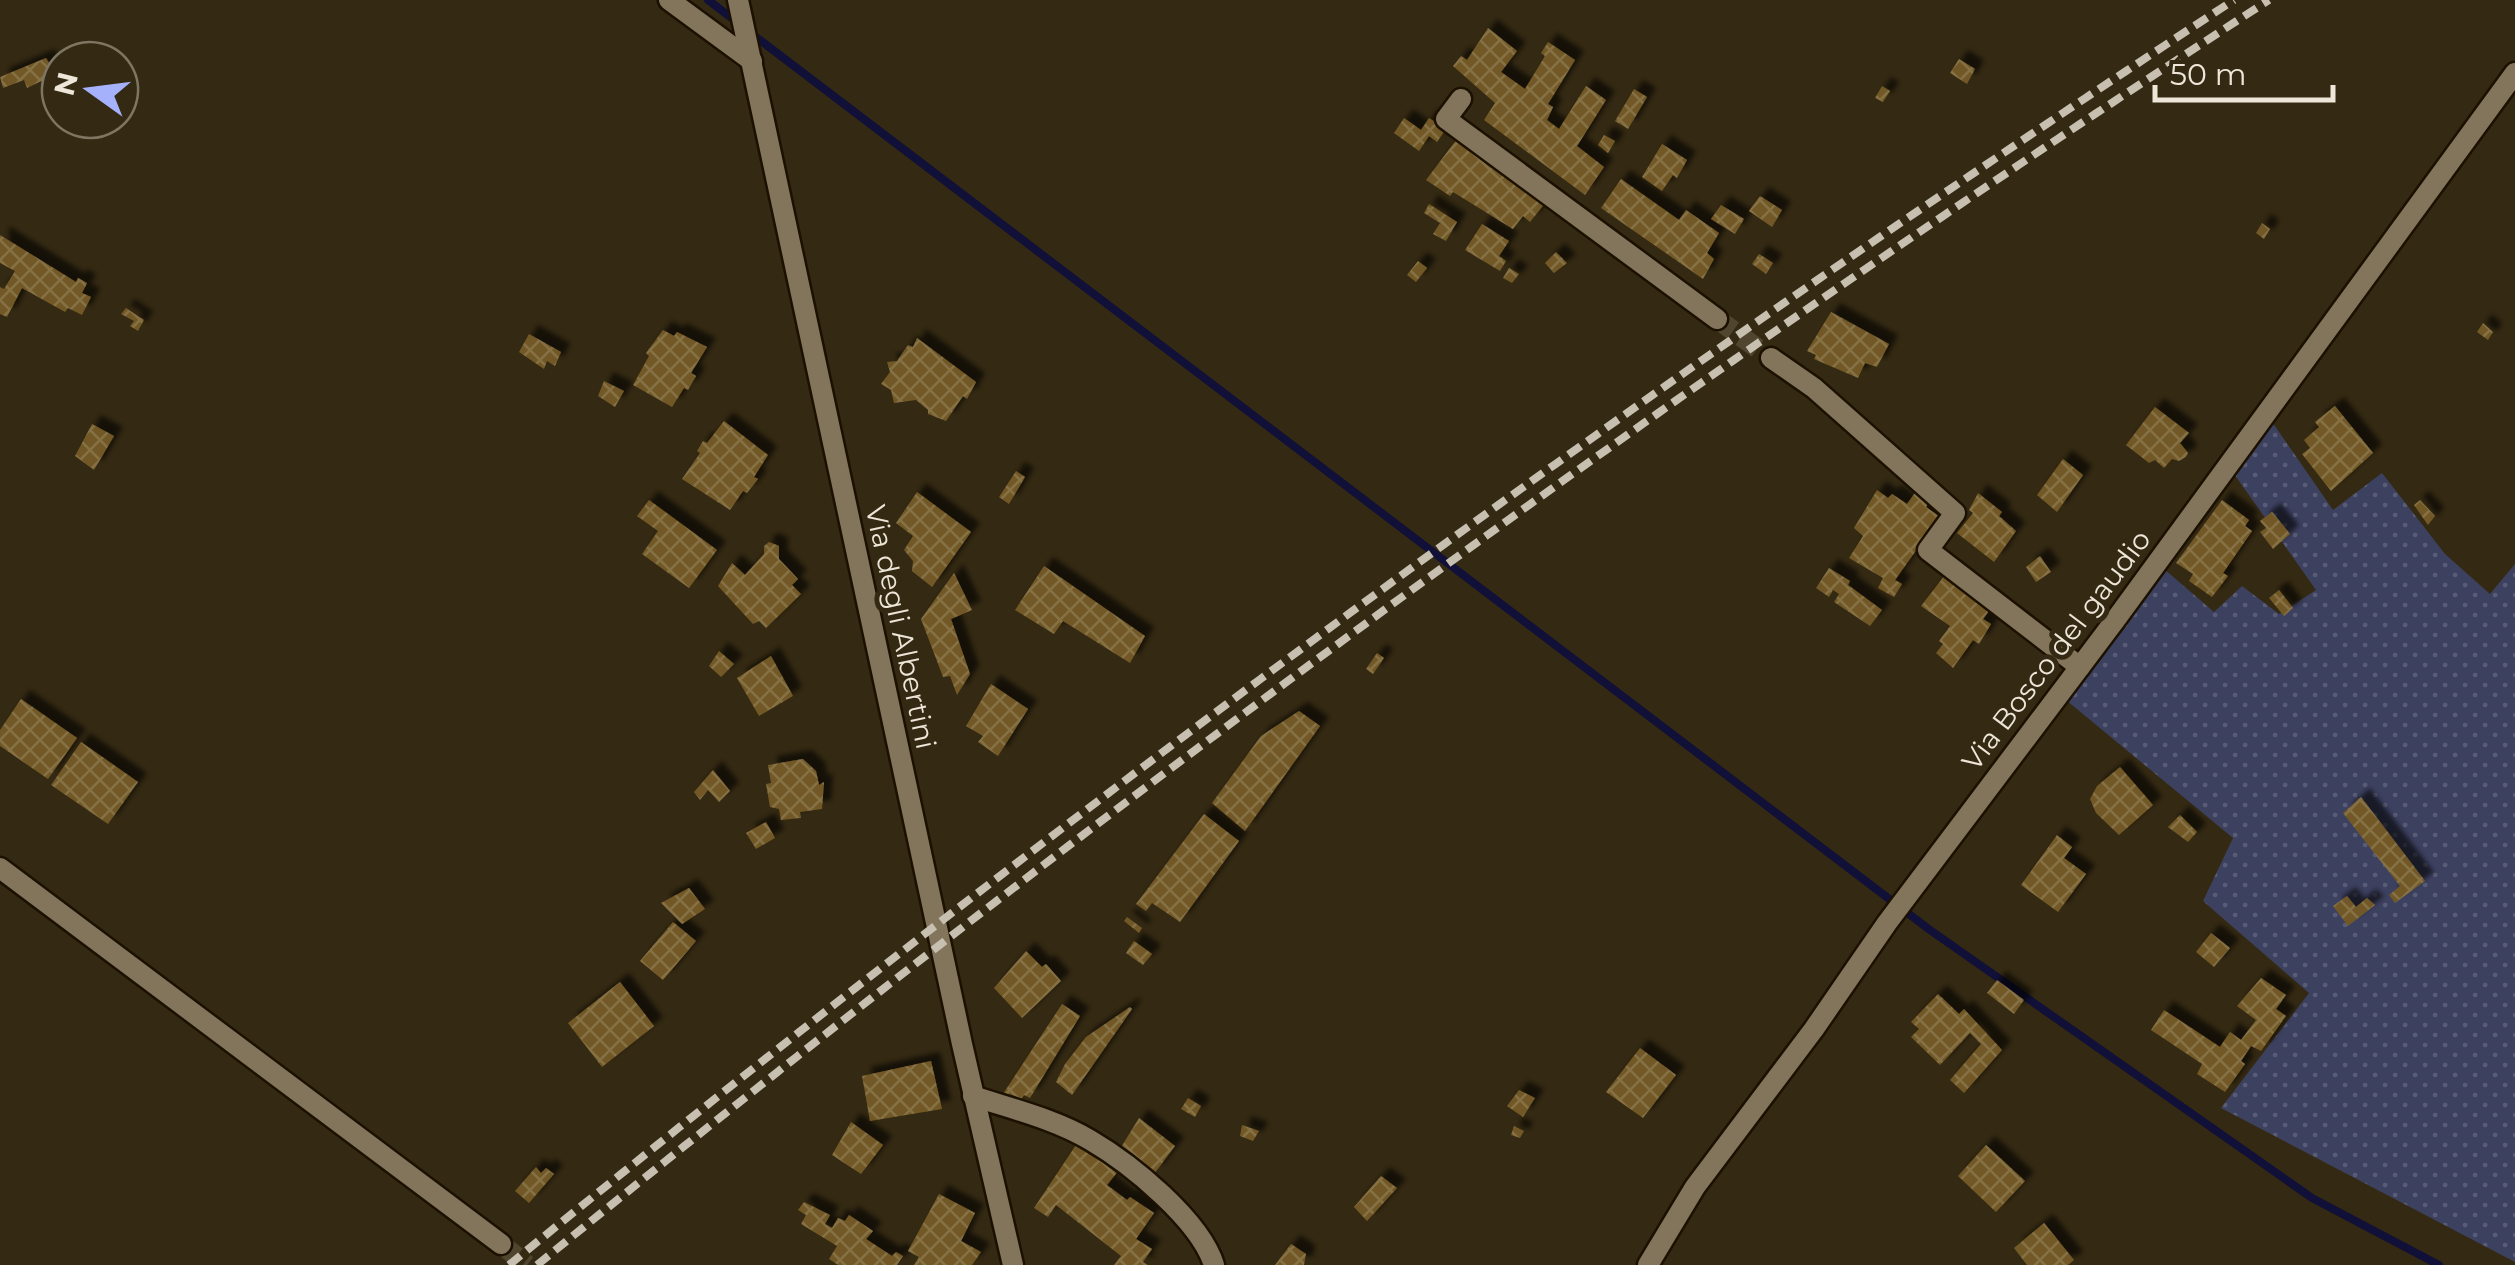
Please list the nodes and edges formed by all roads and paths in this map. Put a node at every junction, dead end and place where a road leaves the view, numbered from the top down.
1 (669, 0) edge
2 (739, 7) edge
3 (749, 52) junction
4 (2515, 73) edge
5 (1461, 99) dead end
6 (1718, 318) tunnel mouth
7 (1770, 358) tunnel mouth
8 (2080, 666) junction
9 (0, 868) edge
10 (974, 1096) junction
11 (501, 1244) tunnel mouth
12 (1013, 1265) edge
13 (1214, 1265) edge
14 (1648, 1265) edge

1 - 3 street
2 - 3 street, Via degli Albertini
3 - 10 street, Via degli Albertini
4 - 8 street, Via Bosco del gaudio
5 - 6 street
7 - 8 street
8 - 14 street, Via Bosco del gaudio
9 - 11 street
10 - 12 street, Via degli Albertini
10 - 13 street

